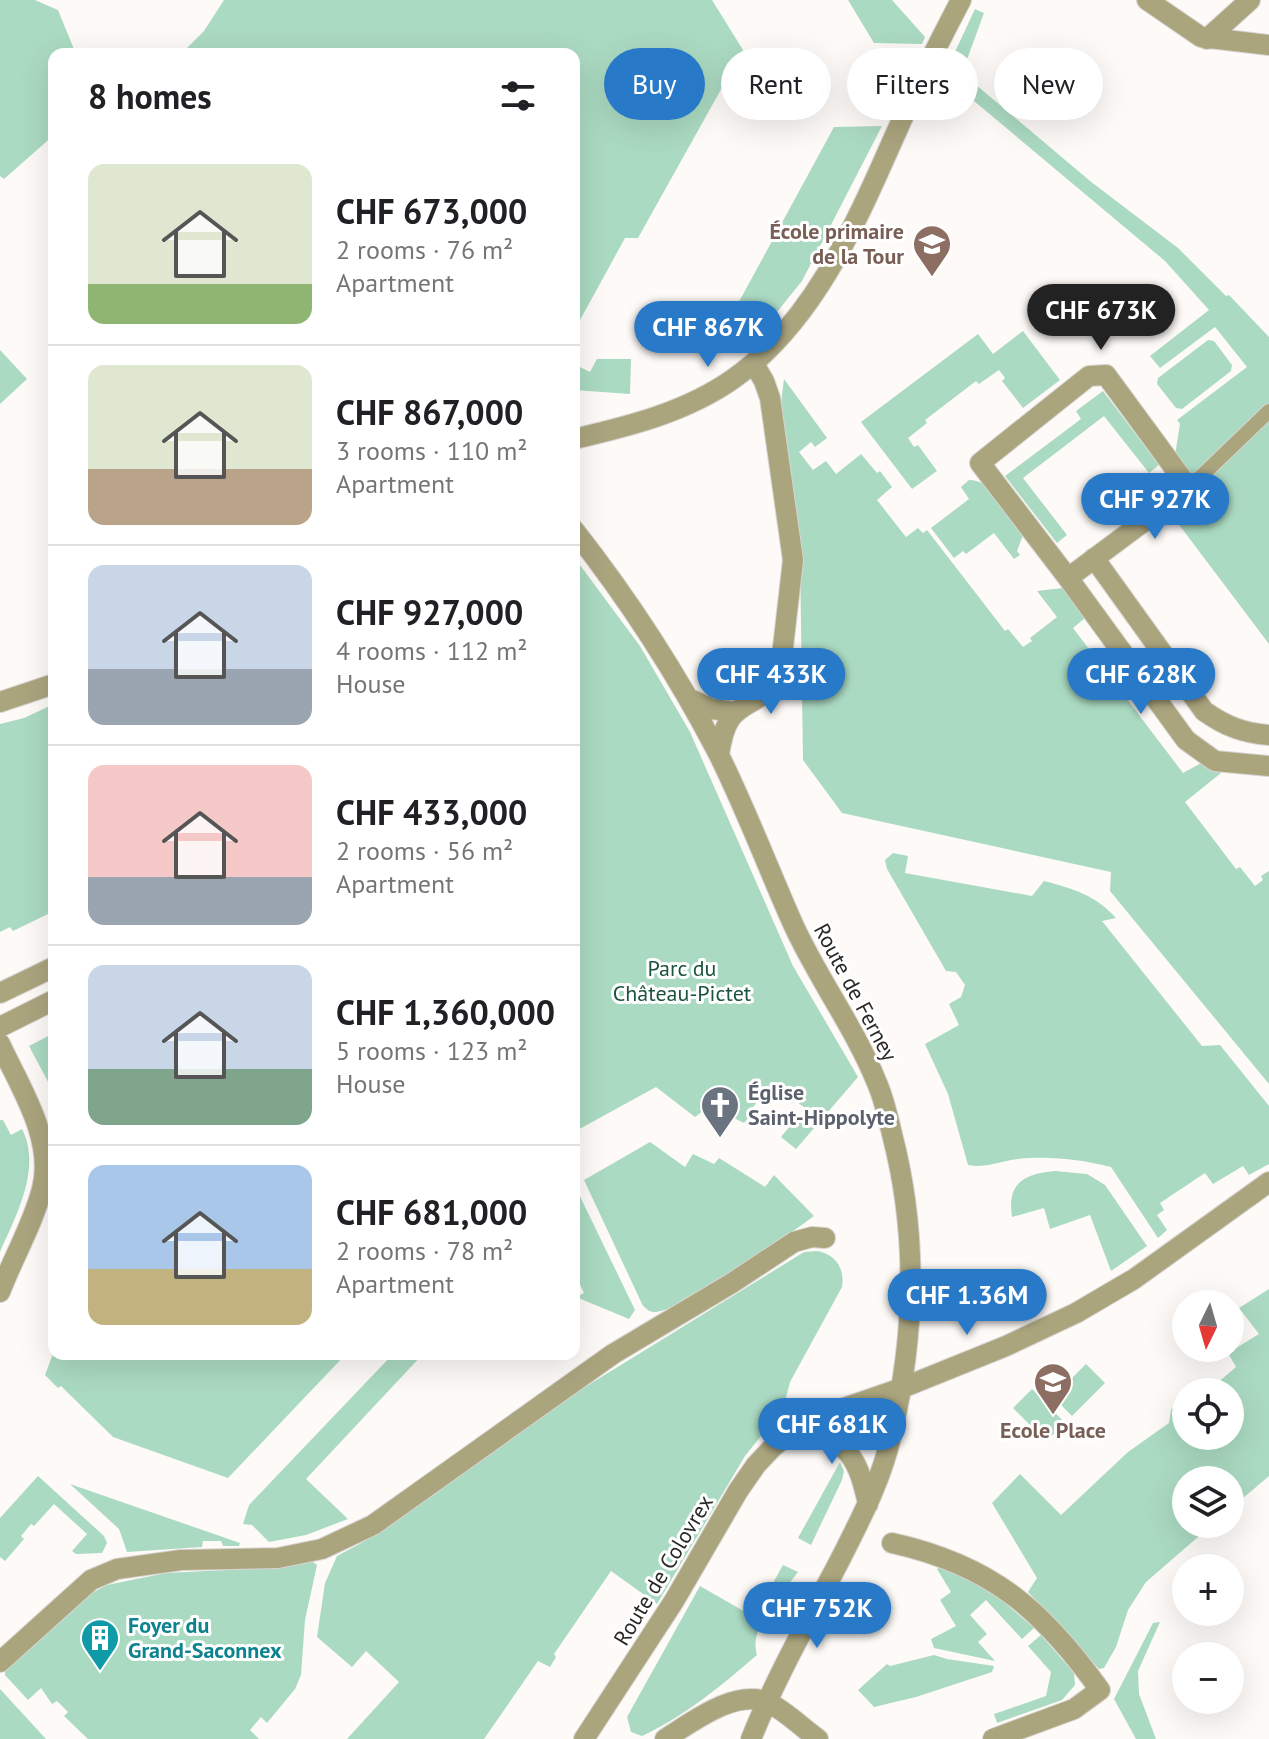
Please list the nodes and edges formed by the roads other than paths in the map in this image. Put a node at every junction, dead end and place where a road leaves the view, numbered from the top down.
1 (961, 0) edge
2 (1147, 0) edge
3 (1250, 0) edge
4 (1207, 39) junction
5 (1269, 45) edge
6 (754, 364) junction
7 (1269, 411) edge
8 (580, 438) edge
9 (1189, 488) junction
10 (580, 538) edge
11 (1094, 558) junction
12 (1068, 578) junction
13 (48, 686) edge
14 (688, 698) junction
15 (0, 702) edge
16 (734, 712) junction
17 (1269, 735) edge
18 (719, 755) junction
19 (1269, 766) edge
20 (48, 970) edge
21 (0, 993) edge
22 (48, 1003) edge
23 (0, 1027) edge
24 (0, 1044) edge
25 (1269, 1182) edge
26 (825, 1238) dead end
27 (0, 1292) edge
28 (902, 1388) junction
29 (790, 1433) junction
30 (868, 1504) junction
31 (892, 1543) dead end
32 (0, 1662) edge
33 (766, 1702) junction
34 (589, 1737) edge
35 (665, 1739) edge
36 (751, 1739) edge
37 (818, 1739) edge
38 (993, 1739) edge

1 - 6 street
2 - 4 street
3 - 4 street
4 - 5 street
6 - 8 street
6 - 16 street
7 - 9 street
9 - 11 street
9 - 12 street
10 - 14 street, Route de Ferney
11 - 12 street
11 - 17 street
12 - 19 street
13 - 15 street
14 - 16 street
14 - 18 street, Route de Ferney
16 - 18 street
18 - 28 street, Route de Ferney
20 - 21 street
22 - 23 street
24 - 27 street
25 - 28 street, Route de Colovrex
26 - 32 street
28 - 29 street, Route de Colovrex
28 - 30 street, Route de Ferney
29 - 30 street
29 - 34 street, Route de Colovrex
30 - 33 street, Route de Ferney
31 - 38 street
33 - 35 street
33 - 36 street, Route de Ferney
33 - 37 street

